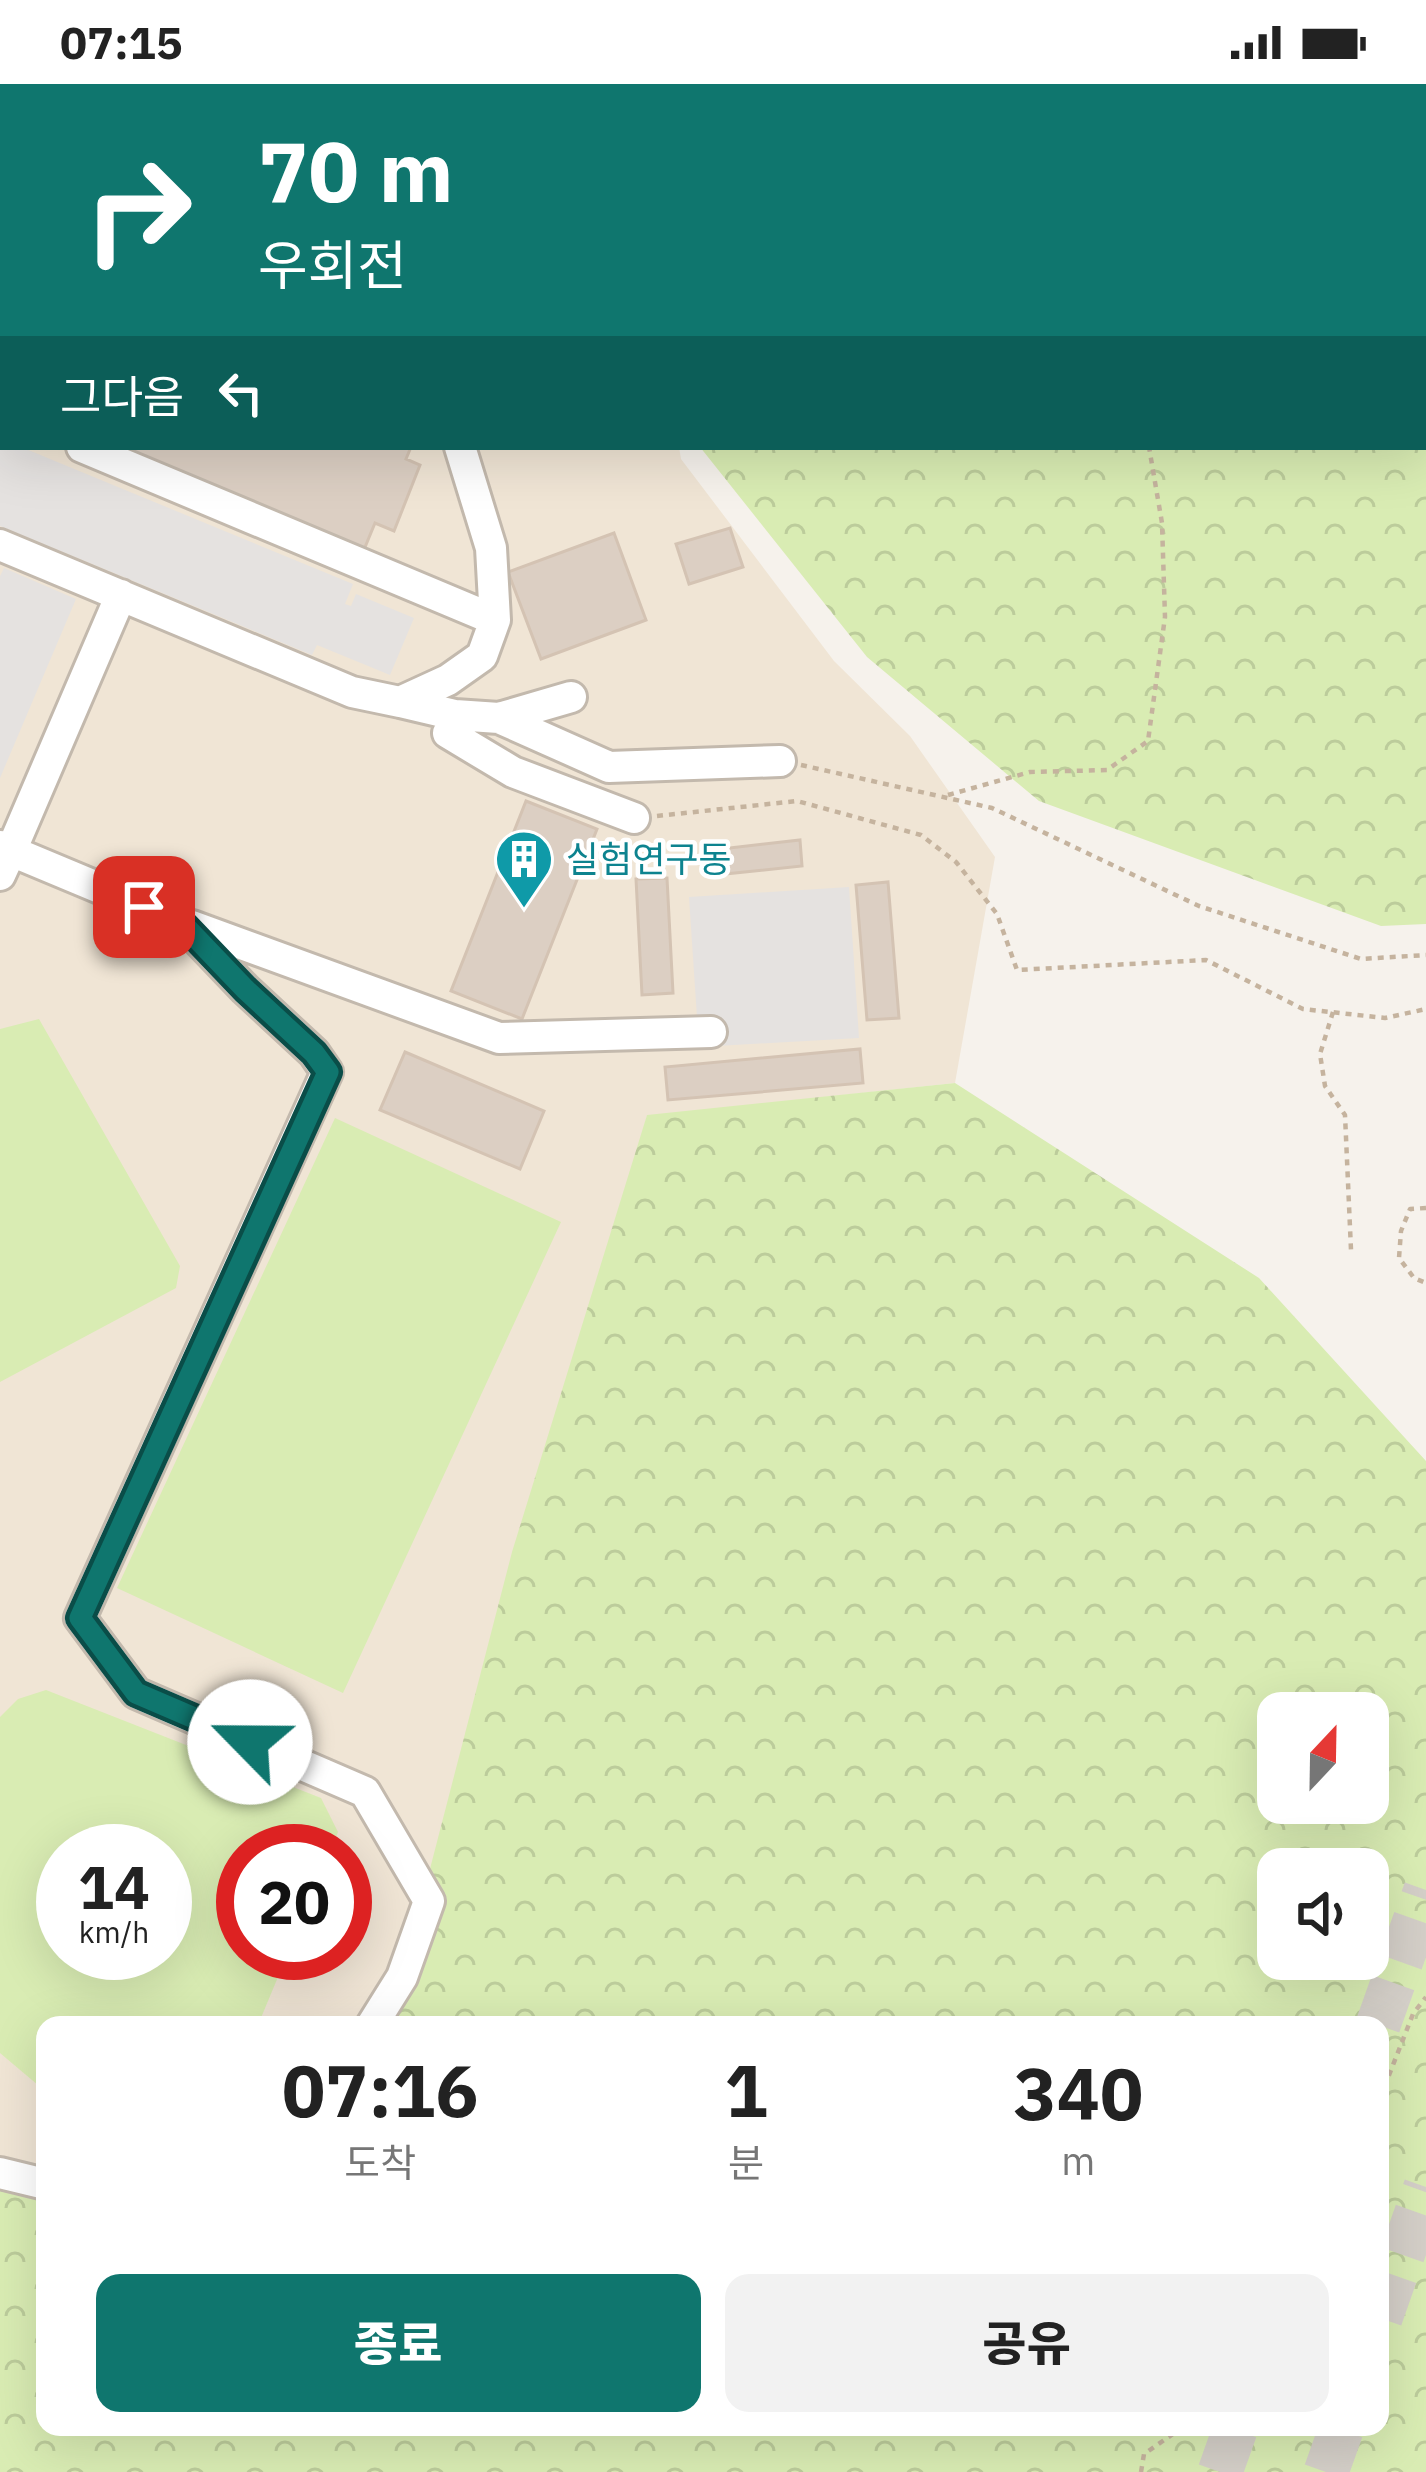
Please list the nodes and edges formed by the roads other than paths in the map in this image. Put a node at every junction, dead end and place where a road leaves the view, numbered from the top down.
1 (89, 450) edge
2 (461, 450) edge
3 (0, 545) edge
4 (121, 596) junction
5 (495, 620) junction
6 (571, 697) dead end
7 (400, 702) junction
8 (499, 718) junction
9 (448, 734) dead end
10 (781, 760) road end
11 (634, 818) road end
12 (4, 857) edge
13 (181, 922) junction
14 (711, 1032) dead end
15 (378, 2016) edge
16 (0, 2173) edge
17 (36, 2182) edge

1 - 5 lane
2 - 5 lane
3 - 4 lane
4 - 7 lane
4 - 12 lane
5 - 7 lane
6 - 8 lane
7 - 8 lane
8 - 10 lane
9 - 11 lane
12 - 13 lane
13 - 14 lane
13 - 15 lane
16 - 17 lane

